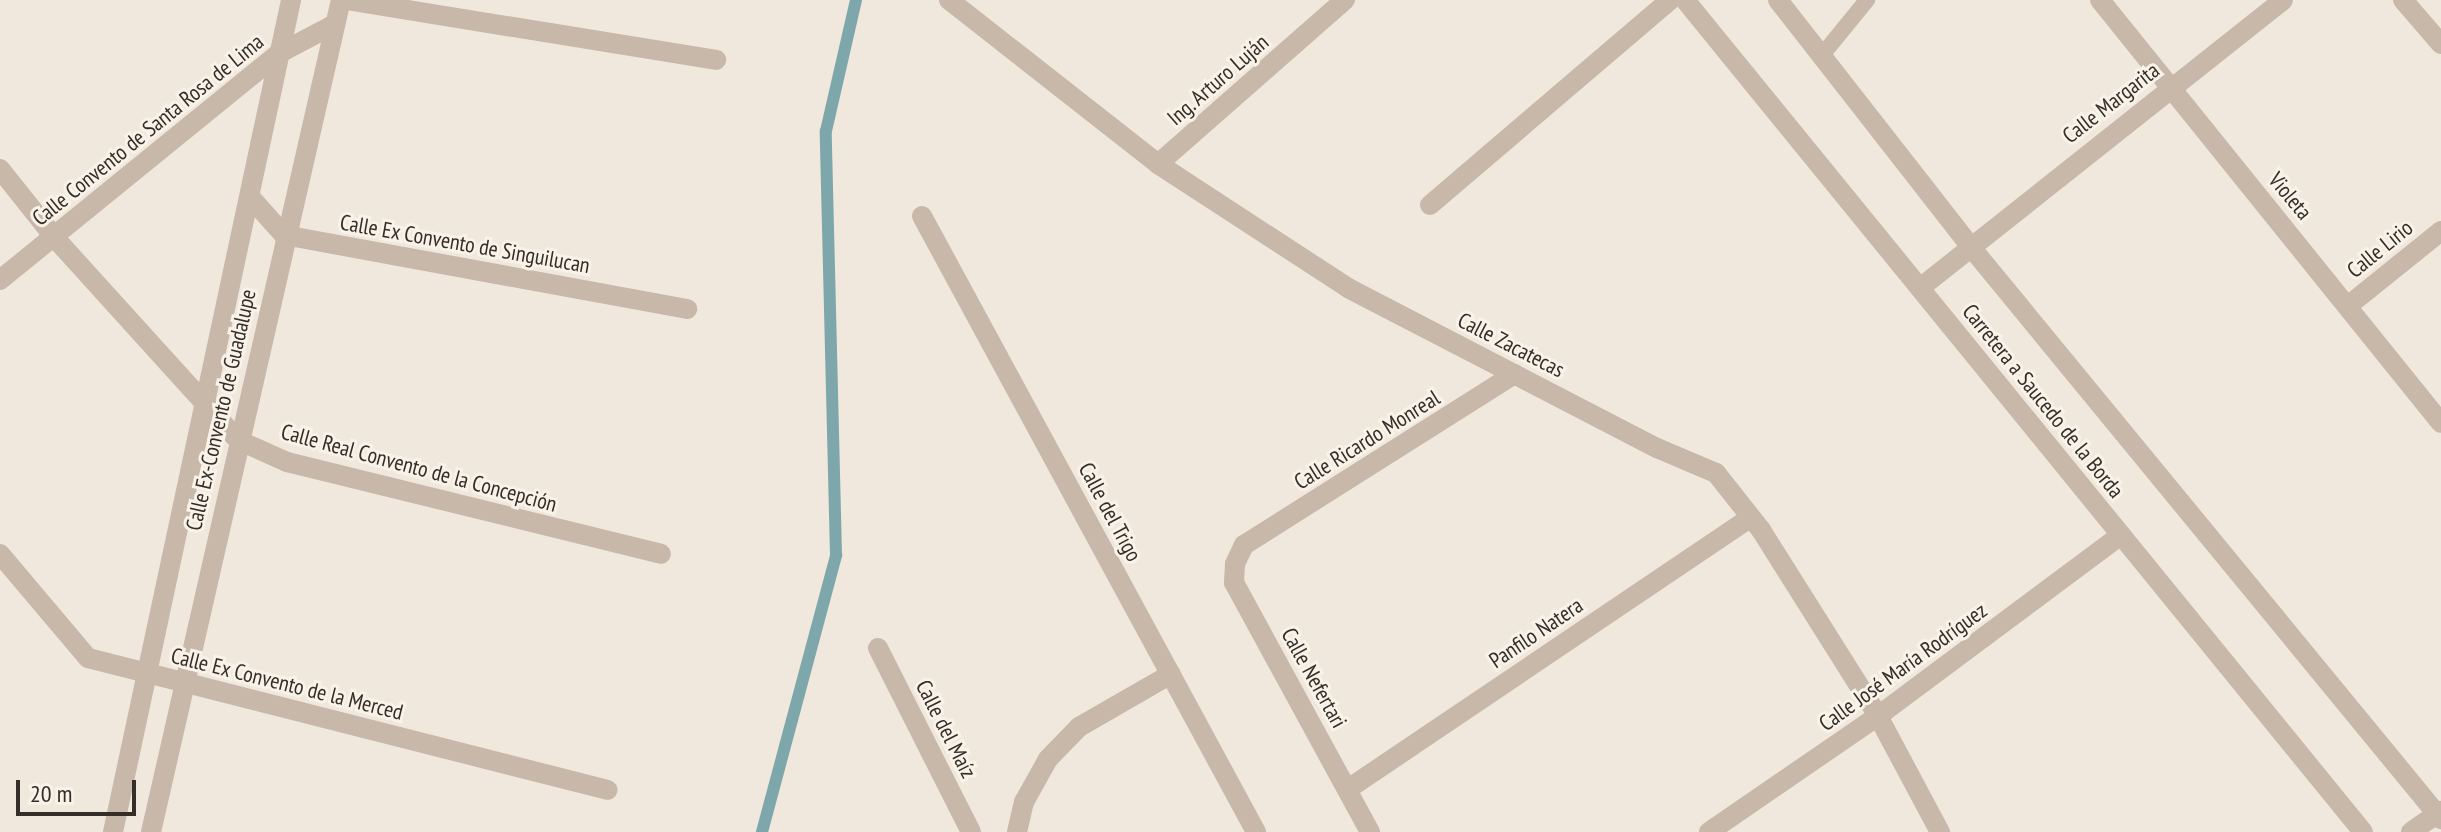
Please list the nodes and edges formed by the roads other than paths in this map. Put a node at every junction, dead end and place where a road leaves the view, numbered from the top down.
1 (291, 0) edge
2 (343, 0) edge
3 (949, 0) edge
4 (1345, 0) edge
5 (1670, 0) edge
6 (1685, 0) edge
7 (1778, 0) edge
8 (1867, 0) edge
9 (2100, 0) edge
10 (2283, 0) edge
11 (2403, 0) edge
12 (331, 26) junction
13 (2441, 44) edge
14 (278, 54) junction
15 (1823, 54) junction
16 (716, 60) dead end
17 (2169, 87) junction
18 (1158, 164) junction
19 (0, 169) edge
20 (251, 198) junction
21 (1430, 205) dead end
22 (922, 216) dead end
23 (2441, 231) edge
24 (284, 235) junction
25 (54, 237) junction
26 (1970, 246) junction
27 (0, 280) edge
28 (1920, 288) junction
29 (2349, 305) junction
30 (687, 309) dead end
31 (1515, 374) junction
32 (208, 406) junction
33 (2441, 423) edge
34 (238, 440) junction
35 (1751, 517) junction
36 (2121, 535) junction
37 (1244, 545) joint
38 (0, 554) edge
39 (661, 554) dead end
40 (878, 648) dead end
41 (146, 673) junction
42 (1171, 674) junction
43 (184, 683) junction
44 (1878, 716) junction
45 (1348, 789) junction
46 (608, 790) dead end
47 (2440, 814) edge
48 (113, 832) edge
49 (151, 832) edge
50 (971, 832) edge
51 (1017, 832) edge
52 (1256, 832) edge
53 (1370, 832) edge
54 (1709, 832) edge
55 (1940, 832) edge
56 (2363, 832) edge
57 (2411, 832) edge

1 - 14 street, Calle Ex-Convento de Guadalupe
2 - 12 street, Calle Ex-Convento de Guadalupe
2 - 16 street
3 - 18 street, Calle Zacatecas
4 - 18 street, Ing. Arturo Luján
5 - 21 street
6 - 28 street, Carretera a Saucedo de la Borda
7 - 15 street, Carretera a Saucedo de la Borda
8 - 15 lane
9 - 17 street, Violeta
10 - 17 street, Calle Margarita
11 - 13 street
12 - 14 street, Calle Convento de Santa Rosa de Lima
12 - 24 street, Calle Ex-Convento de Guadalupe
14 - 20 street, Calle Ex-Convento de Guadalupe
14 - 25 street, Calle Convento de Santa Rosa de Lima
15 - 26 street, Carretera a Saucedo de la Borda
17 - 26 street, Calle Margarita
17 - 29 street, Violeta
18 - 31 street, Calle Zacatecas
19 - 25 street, Calle Real Convento de la Concepción
20 - 24 street
20 - 32 street, Calle Ex-Convento de Guadalupe
22 - 42 street, Calle del Trigo
23 - 29 street, Calle Lirio
24 - 30 street, Calle Ex Convento de Singuilucan
24 - 34 street, Calle Ex-Convento de Guadalupe
25 - 27 street, Calle Convento de Santa Rosa de Lima
25 - 32 street, Calle Real Convento de la Concepción
26 - 28 street, Calle Margarita
26 - 47 street, Carretera a Saucedo de la Borda
28 - 36 street, Carretera a Saucedo de la Borda
29 - 33 street, Violeta
31 - 35 street, Calle Zacatecas
31 - 37 street, Calle Ricardo Monreal
32 - 34 street, Calle Real Convento de la Concepción
32 - 41 street, Calle Ex-Convento de Guadalupe
34 - 39 street, Calle Real Convento de la Concepción
34 - 43 street, Calle Ex-Convento de Guadalupe
35 - 44 street, Calle Zacatecas
35 - 45 street, Panfilo Natera
36 - 44 street, Calle José María Rodríguez
36 - 56 street, Carretera a Saucedo de la Borda
37 - 45 street, Calle Nefertari
38 - 41 street, Calle Ex Convento de la Merced
40 - 50 street, Calle del Maíz
41 - 43 street, Calle Ex Convento de la Merced
41 - 48 street, Calle Ex-Convento de Guadalupe
42 - 51 street
42 - 52 street, Calle del Trigo
43 - 46 street, Calle Ex Convento de la Merced
43 - 49 street, Calle Ex-Convento de Guadalupe
44 - 54 street, Calle José María Rodríguez
44 - 55 street, Calle Zacatecas
45 - 53 street, Calle Nefertari
47 - 57 street

